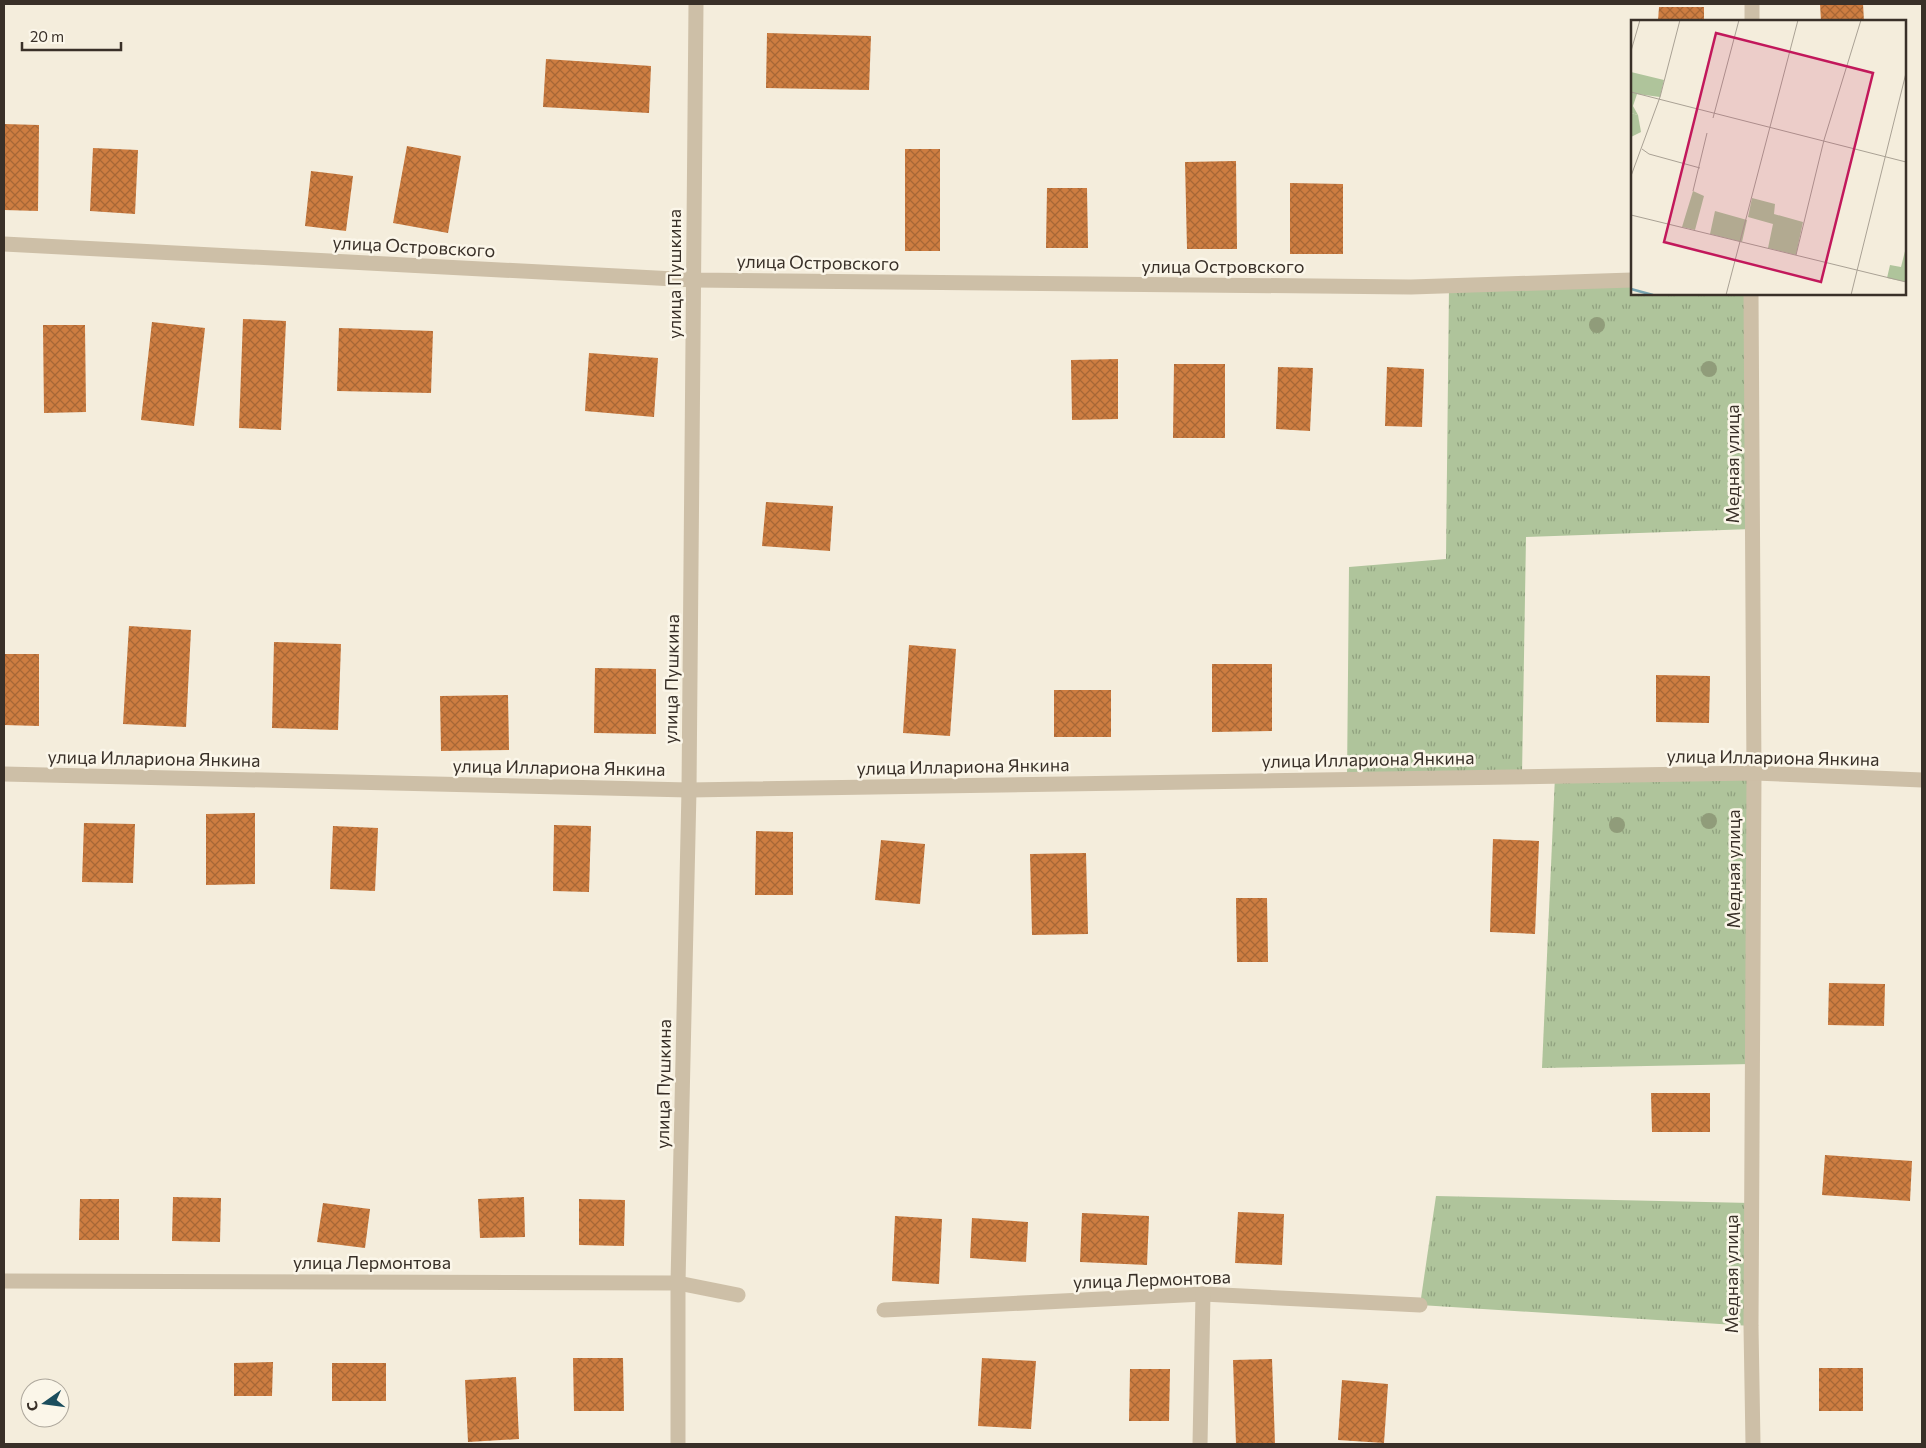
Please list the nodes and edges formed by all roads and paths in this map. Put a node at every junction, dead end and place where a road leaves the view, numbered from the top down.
1 (696, 4) edge
2 (1752, 4) edge
3 (1752, 20) edge
4 (4, 244) edge
5 (694, 280) junction
6 (1631, 280) edge
7 (1751, 295) edge
8 (1754, 773) junction
9 (4, 774) edge
10 (1922, 780) edge
11 (689, 790) junction
12 (4, 1282) edge
13 (678, 1283) junction
14 (738, 1294) dead end
15 (1203, 1294) junction
16 (1420, 1305) dead end
17 (884, 1310) dead end
18 (678, 1444) edge
19 (1200, 1444) edge
20 (1752, 1444) edge

1 - 5 street, улица Пушкина
2 - 3 street
4 - 5 street, улица Островского
5 - 6 street, улица Островского
5 - 11 street, улица Пушкина
7 - 8 street, Медная улица
8 - 10 street, улица Иллариона Янкина
8 - 11 street, улица Иллариона Янкина
8 - 20 street, Медная улица
9 - 11 street, улица Иллариона Янкина
11 - 13 street, улица Пушкина
12 - 13 street, улица Лермонтова
13 - 14 street, улица Лермонтова
13 - 18 street, улица Пушкина
15 - 16 street, улица Лермонтова
15 - 17 street, улица Лермонтова
15 - 19 street

